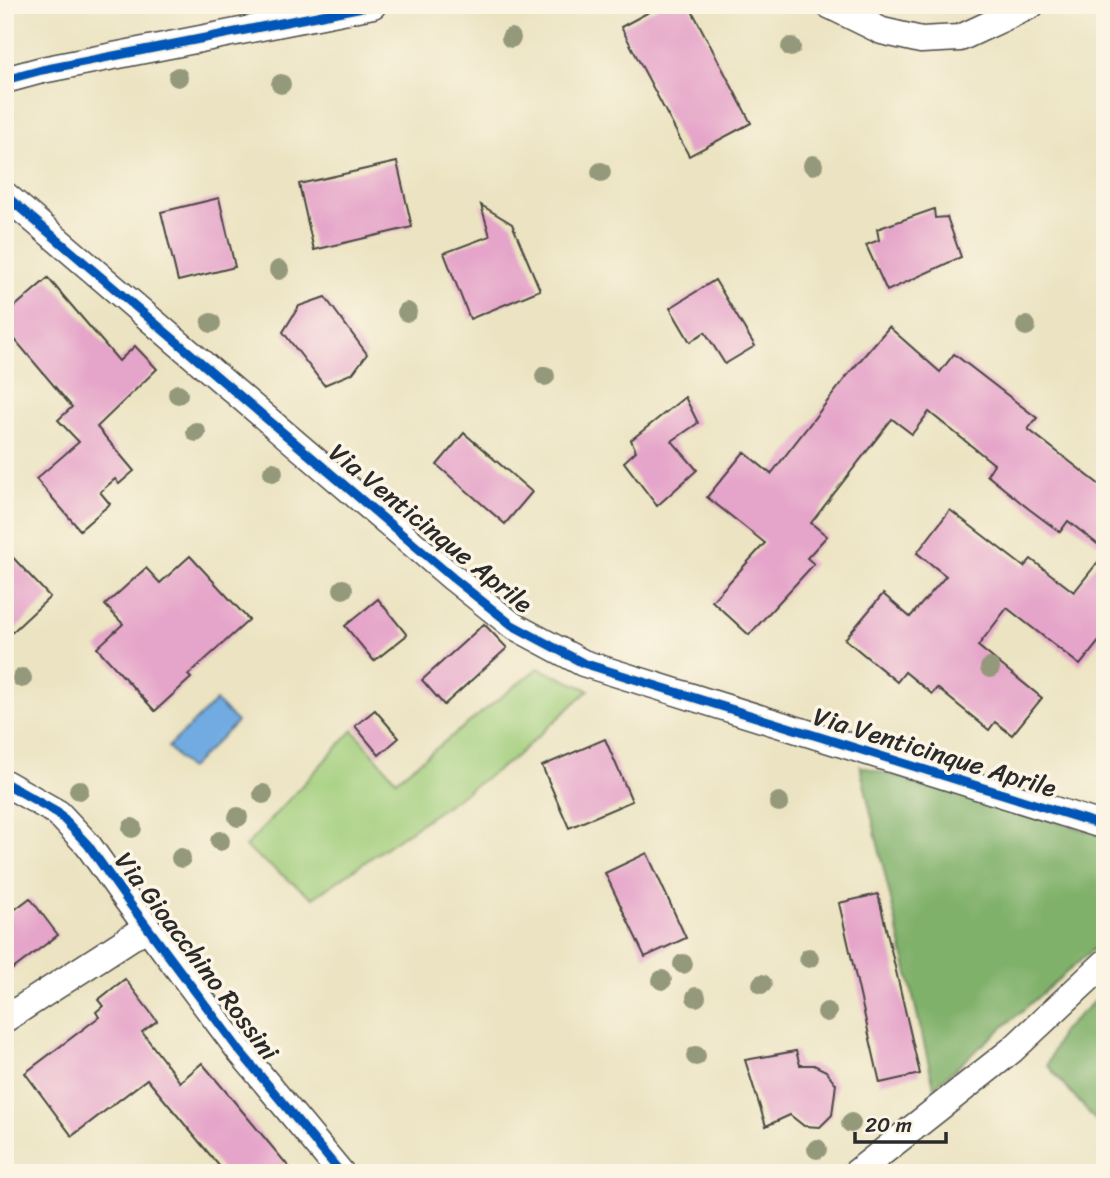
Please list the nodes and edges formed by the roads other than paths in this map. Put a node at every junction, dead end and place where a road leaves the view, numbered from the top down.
1 (373, 5) edge
2 (829, 5) edge
3 (1031, 5) edge
4 (42, 71) junction
5 (5, 80) edge
6 (5, 101) edge
7 (5, 195) edge
8 (5, 783) edge
9 (1105, 826) edge
10 (147, 927) junction
11 (1105, 963) edge
12 (5, 1019) edge
13 (341, 1173) edge
14 (856, 1173) edge

1 - 4 street
2 - 3 street
4 - 5 street
4 - 6 street
7 - 9 street, Via Venticinque Aprile
8 - 10 street, Via Gioacchino Rossini
10 - 12 street
10 - 13 street, Via Gioacchino Rossini
11 - 14 street

